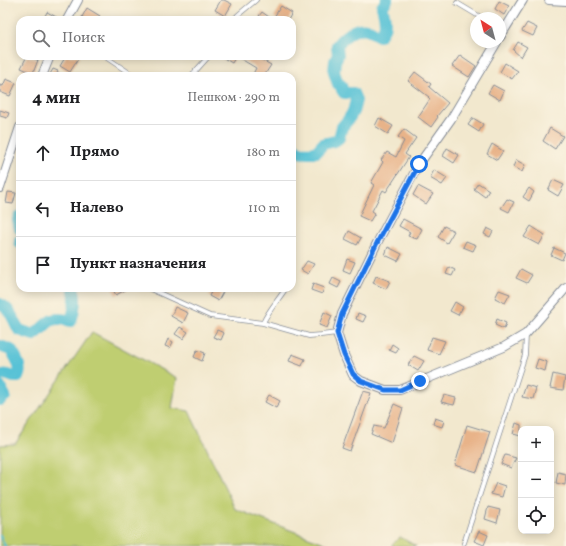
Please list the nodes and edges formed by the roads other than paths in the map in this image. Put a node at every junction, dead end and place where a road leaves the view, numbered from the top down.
1 (78, 0) edge
2 (256, 0) edge
3 (523, 0) edge
4 (549, 0) edge
5 (566, 1) edge
6 (457, 3) dead end
7 (472, 12) edge
8 (69, 16) edge
9 (237, 16) edge
10 (506, 25) edge
11 (493, 48) edge
12 (48, 60) edge
13 (110, 60) edge
14 (205, 60) edge
15 (44, 72) edge
16 (128, 72) edge
17 (195, 72) edge
18 (16, 139) edge
19 (0, 188) edge
20 (566, 288) edge
21 (157, 292) edge
22 (284, 292) edge
23 (263, 323) junction
24 (337, 333) junction
25 (526, 334) junction
26 (464, 543) dead end

1 - 8 street
2 - 9 lane
3 - 10 street
4 - 5 street
6 - 7 lane
11 - 24 street
12 - 15 street
13 - 16 lane
14 - 17 lane
18 - 19 street
20 - 25 street
21 - 23 lane
22 - 23 lane
23 - 24 lane
24 - 25 street
25 - 26 lane

